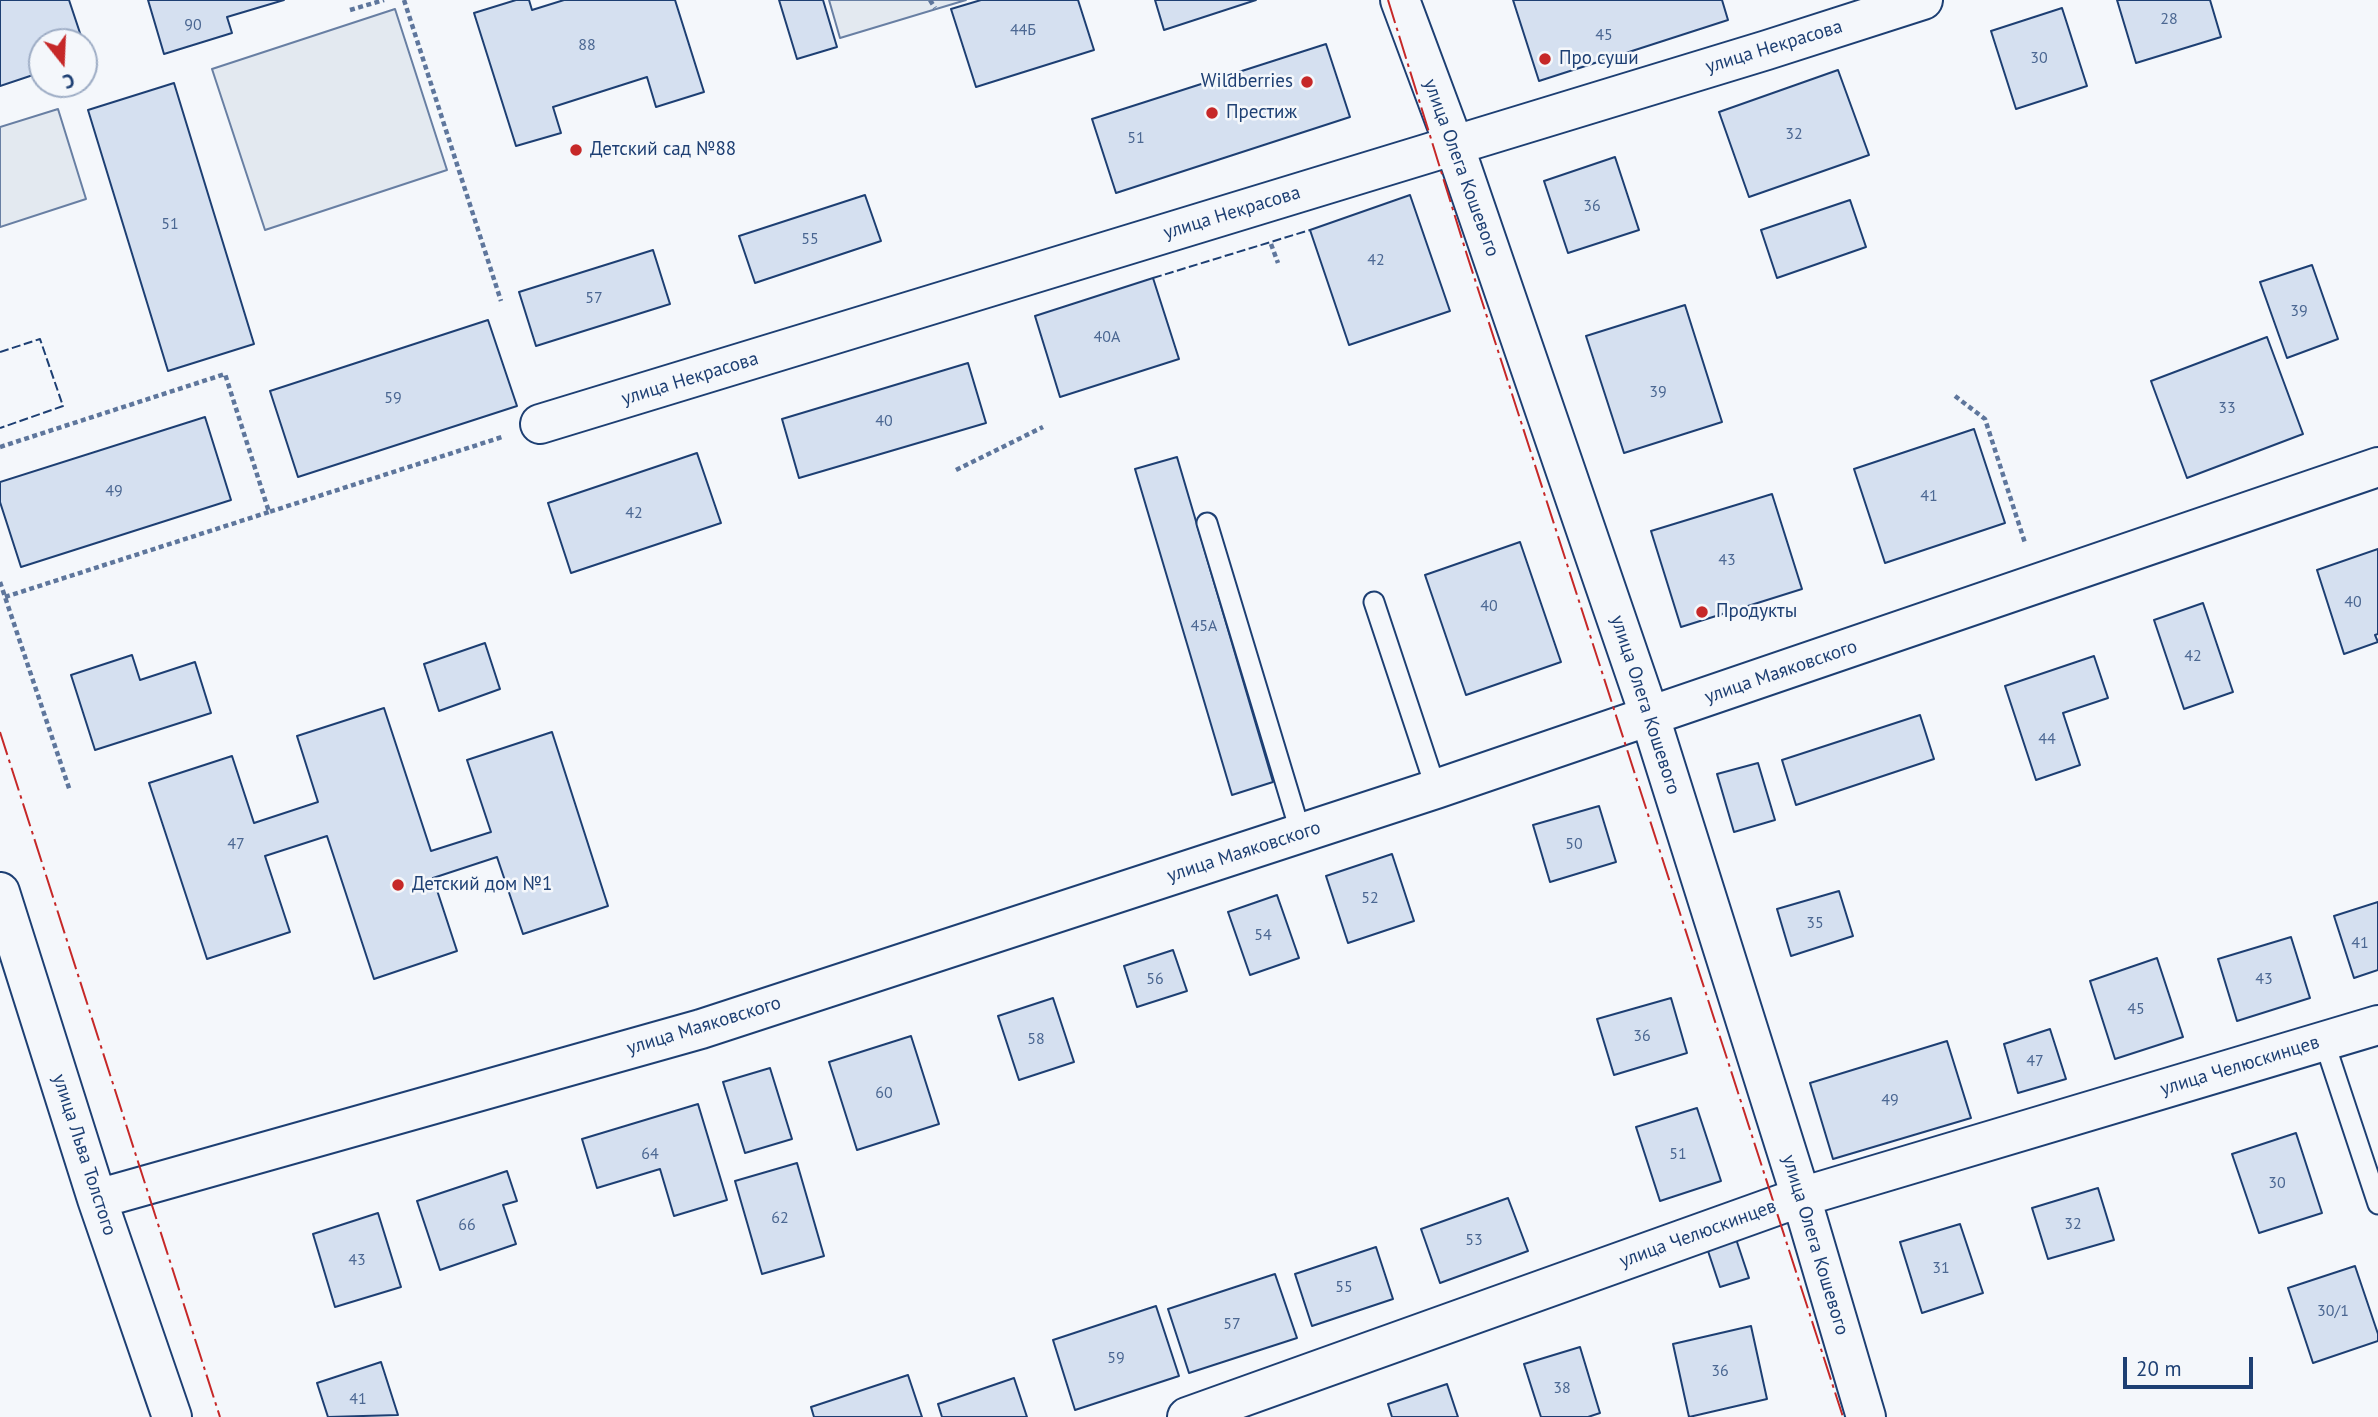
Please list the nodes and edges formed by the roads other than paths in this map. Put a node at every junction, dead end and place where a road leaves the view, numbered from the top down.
1 (1400, 0) edge
2 (1923, 0) edge
3 (1454, 145) junction
4 (540, 424) road end
5 (2378, 467) edge
6 (1207, 523) dead end
7 (1374, 602) dead end
8 (1650, 717) junction
9 (1436, 789) junction
10 (1301, 834) junction
11 (0, 891) edge
12 (2378, 1025) edge
13 (2324, 1041) junction
14 (1801, 1197) junction
15 (97, 1199) junction
16 (2378, 1204) edge
17 (173, 1417) edge
18 (1187, 1417) edge
19 (1866, 1417) edge

1 - 3 street, улица Олега Кошевого
2 - 3 street, улица Некрасова
3 - 4 street, улица Некрасова
3 - 8 street, улица Олега Кошевого
5 - 8 street, улица Маяковского
6 - 10 lane
7 - 9 lane
8 - 9 street, улица Маяковского
8 - 14 street, улица Олега Кошевого
9 - 10 street, улица Маяковского
10 - 15 street, улица Маяковского
11 - 15 street, улица Льва Толстого
12 - 13 street, улица Челюскинцев
13 - 14 street, улица Челюскинцев
13 - 16 lane
14 - 18 street, улица Челюскинцев
14 - 19 street, улица Олега Кошевого
15 - 17 street, улица Льва Толстого

